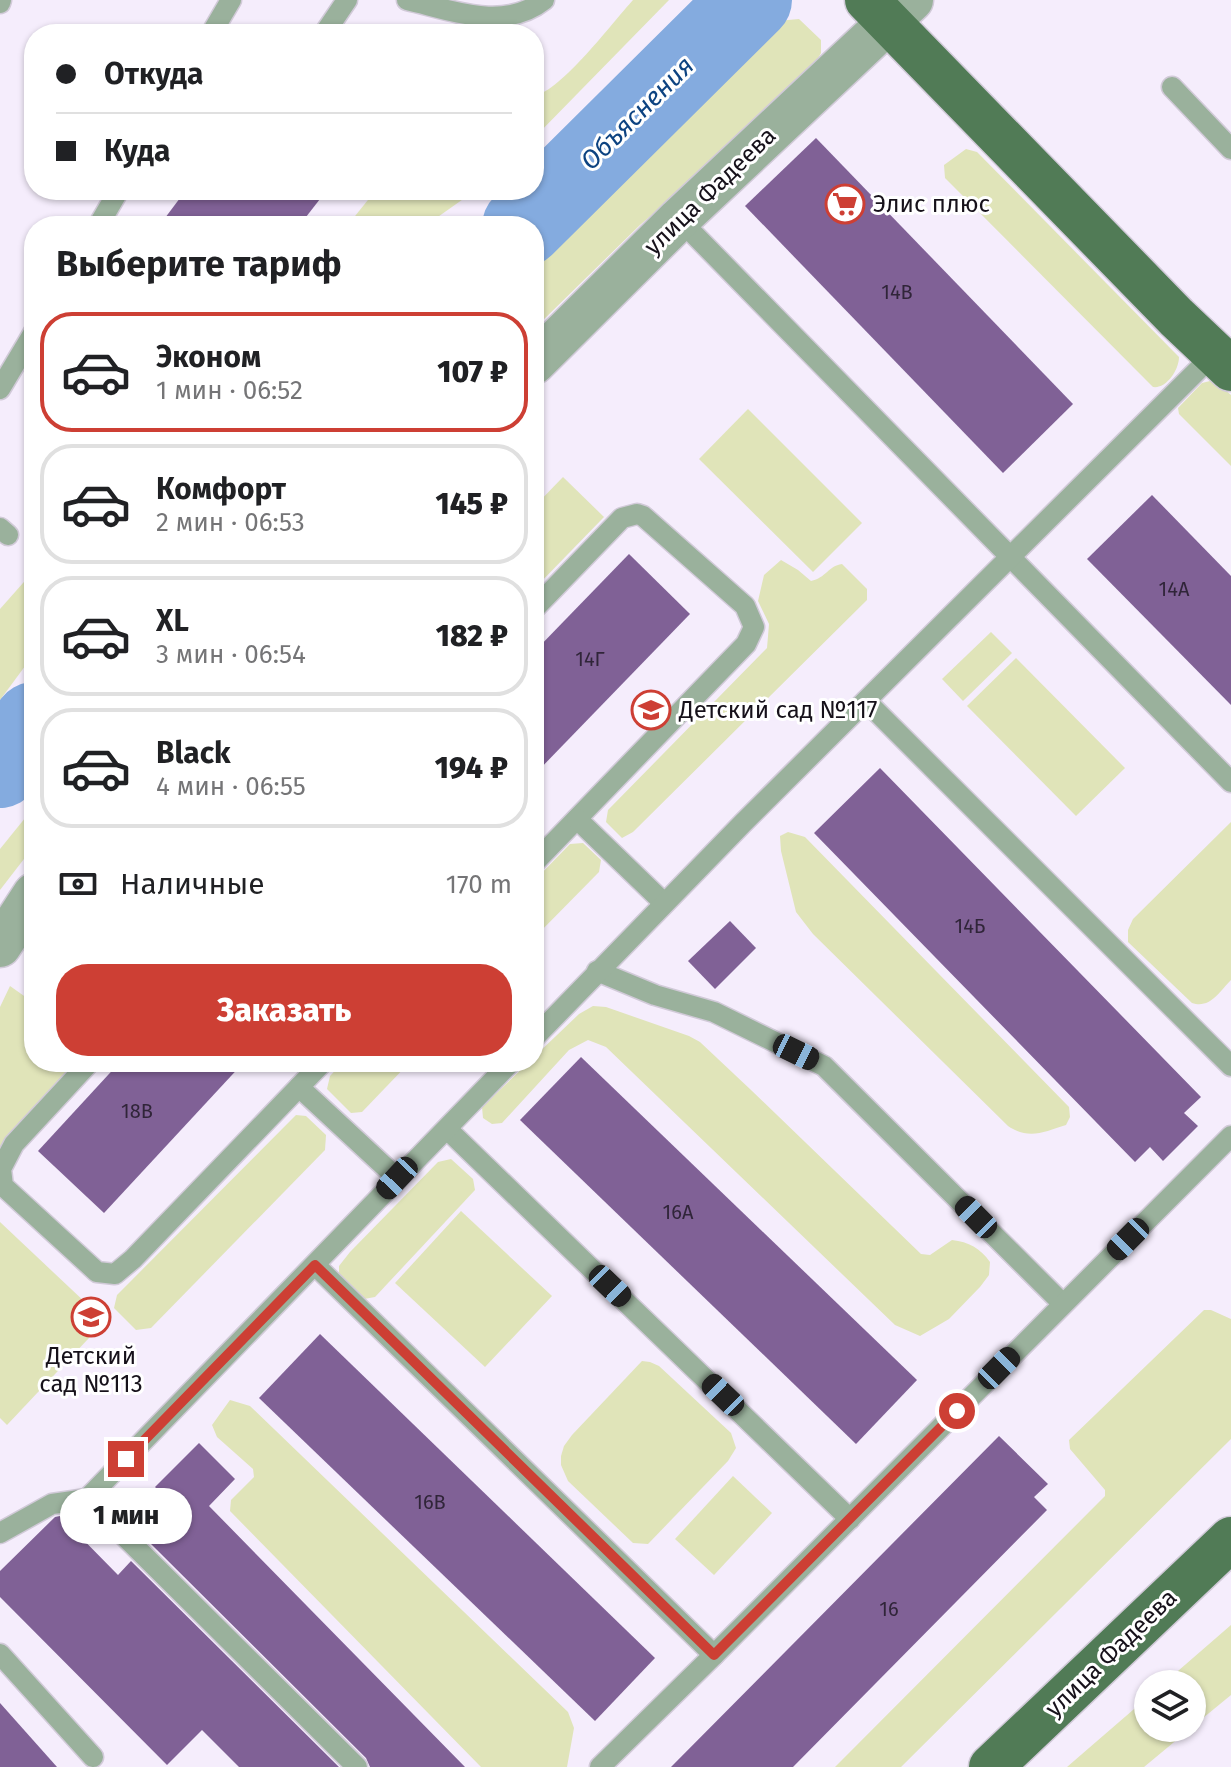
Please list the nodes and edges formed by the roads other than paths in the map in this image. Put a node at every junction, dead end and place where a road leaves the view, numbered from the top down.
1 (231, 0) edge
2 (347, 0) edge
3 (407, 0) edge
4 (544, 0) edge
5 (889, 7) edge
6 (217, 24) edge
7 (331, 24) edge
8 (1172, 87) dead end
9 (1231, 149) edge
10 (679, 219) junction
11 (24, 349) edge
12 (544, 353) edge
13 (1222, 362) edge
14 (0, 389) edge
15 (1010, 558) junction
16 (544, 599) edge
17 (866, 701) junction
18 (1231, 782) edge
19 (577, 819) junction
20 (544, 853) edge
21 (664, 903) junction
22 (24, 909) edge
23 (0, 946) edge
24 (597, 971) junction
25 (544, 1027) edge
26 (1231, 1066) edge
27 (81, 1072) edge
28 (313, 1072) edge
29 (501, 1072) edge
30 (299, 1087) junction
31 (447, 1129) junction
32 (1231, 1136) edge
33 (397, 1178) junction
34 (315, 1265) junction
35 (1063, 1304) junction
36 (87, 1499) junction
37 (850, 1519) junction
38 (0, 1533) edge
39 (1231, 1539) edge
40 (0, 1654) edge
41 (714, 1655) junction
42 (93, 1757) dead end
43 (357, 1767) edge
44 (600, 1767) edge
45 (991, 1767) edge

1 - 6 lane
2 - 7 lane
3 - 4 lane
5 - 10 street, улица Фадеева
5 - 13 main road
8 - 9 lane
10 - 12 street, улица Фадеева
10 - 15 lane
11 - 14 lane
13 - 15 lane
15 - 17 lane
15 - 18 lane
16 - 19 lane
17 - 21 lane
17 - 26 lane
19 - 20 lane
19 - 21 lane
21 - 24 lane
22 - 23 street
24 - 25 lane
24 - 35 lane
27 - 30 lane
28 - 30 lane
29 - 31 lane
30 - 33 lane
31 - 33 lane
31 - 37 lane
32 - 35 lane
33 - 34 lane
34 - 36 lane
34 - 41 lane
35 - 37 lane
36 - 38 lane
36 - 43 lane
37 - 41 lane
39 - 45 main road, улица Фадеева
40 - 42 lane
41 - 44 lane

